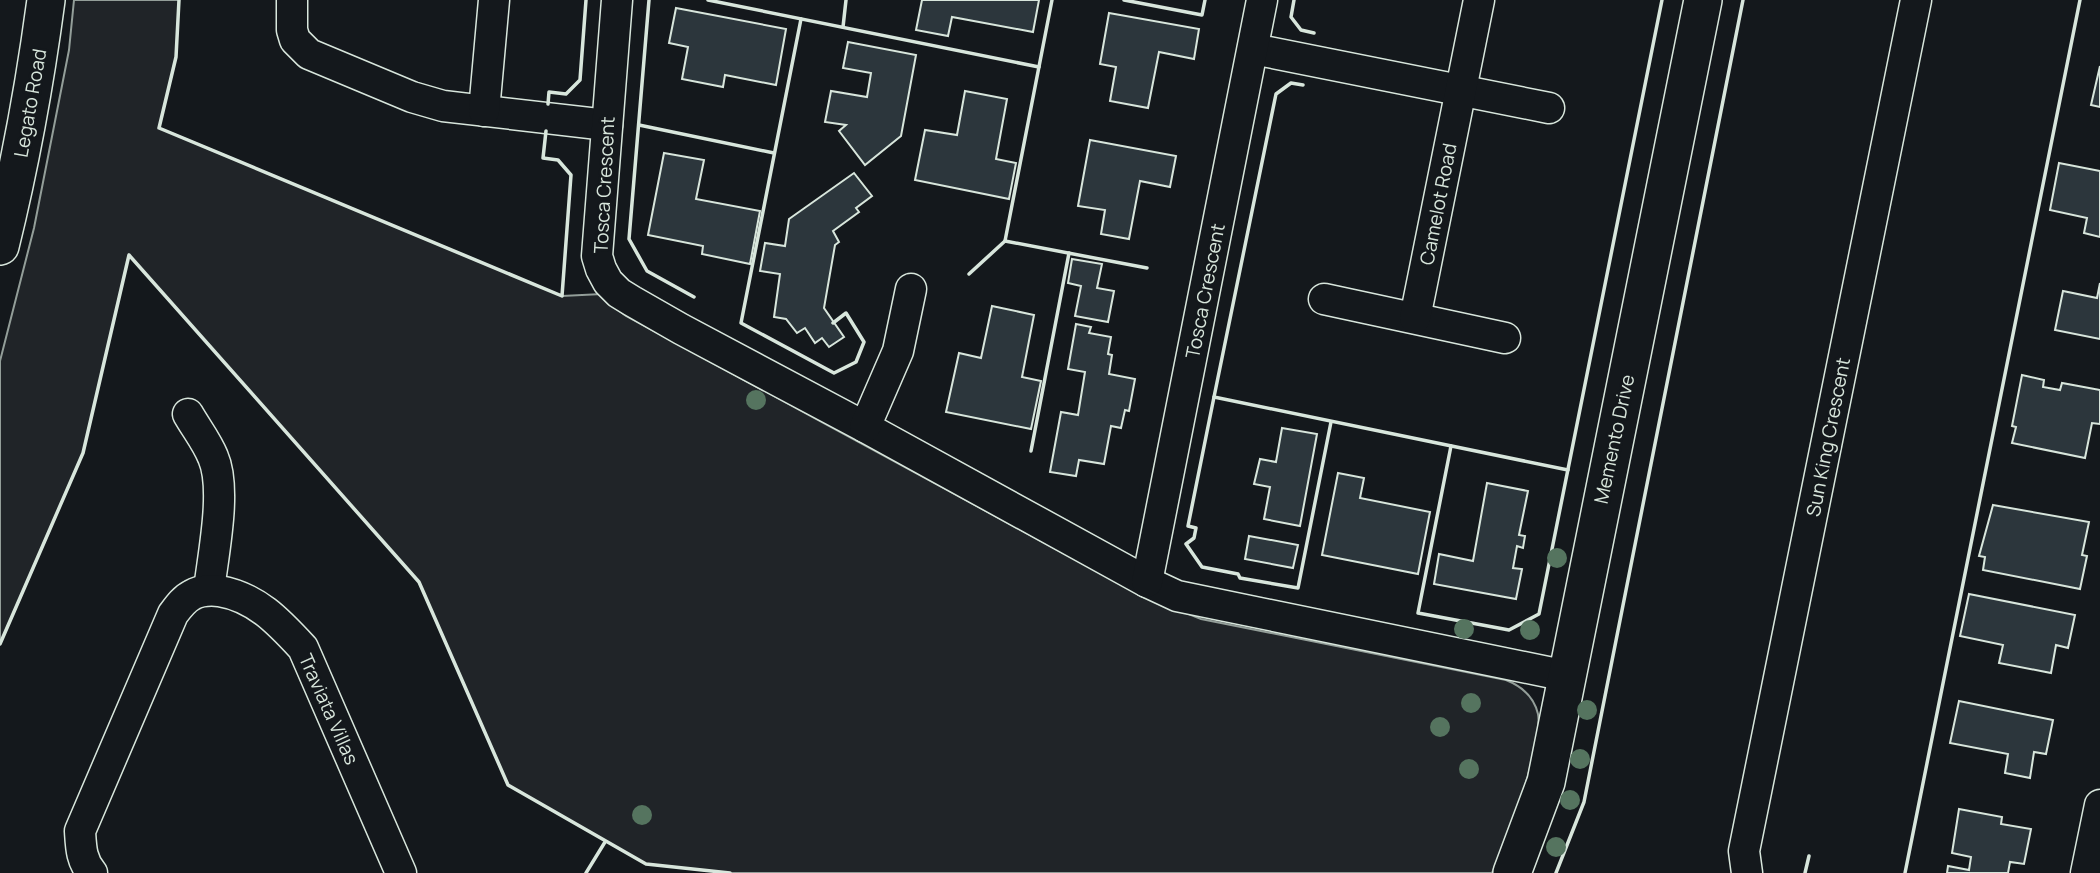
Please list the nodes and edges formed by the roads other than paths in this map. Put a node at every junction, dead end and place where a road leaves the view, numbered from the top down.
1 (46, 0) edge
2 (292, 0) edge
3 (494, 0) edge
4 (617, 0) edge
5 (1262, 0) edge
6 (1479, 0) edge
7 (1703, 0) edge
8 (1916, 0) edge
9 (1253, 49) junction
10 (1461, 90) junction
11 (1549, 108) dead end
12 (484, 111) junction
13 (607, 125) junction
14 (0, 246) edge
15 (911, 289) dead end
16 (1324, 299) dead end
17 (1415, 318) junction
18 (1505, 338) dead end
19 (188, 414) dead end
20 (865, 427) junction
21 (1147, 582) junction
22 (209, 590) junction
23 (1567, 676) junction
24 (2100, 805) edge
25 (92, 873) edge
26 (401, 873) edge
27 (1511, 873) edge
28 (1747, 873) edge
29 (2086, 873) edge

1 - 14 street, Legato Road
2 - 12 street
3 - 12 street
4 - 13 street, Tosca Crescent
5 - 9 street, Tosca Crescent
6 - 10 street, Camelot Road
7 - 23 street, Memento Drive
8 - 28 street, Sun King Crescent
9 - 10 street
9 - 21 street, Tosca Crescent
10 - 11 street
10 - 17 street, Camelot Road
12 - 13 street
13 - 20 street, Tosca Crescent
15 - 20 street
16 - 17 street
17 - 18 street
19 - 22 street
20 - 21 street, Tosca Crescent
21 - 23 street, Tosca Crescent
22 - 25 street
22 - 26 street, Traviata Villas
23 - 27 street, Memento Drive
24 - 29 street

